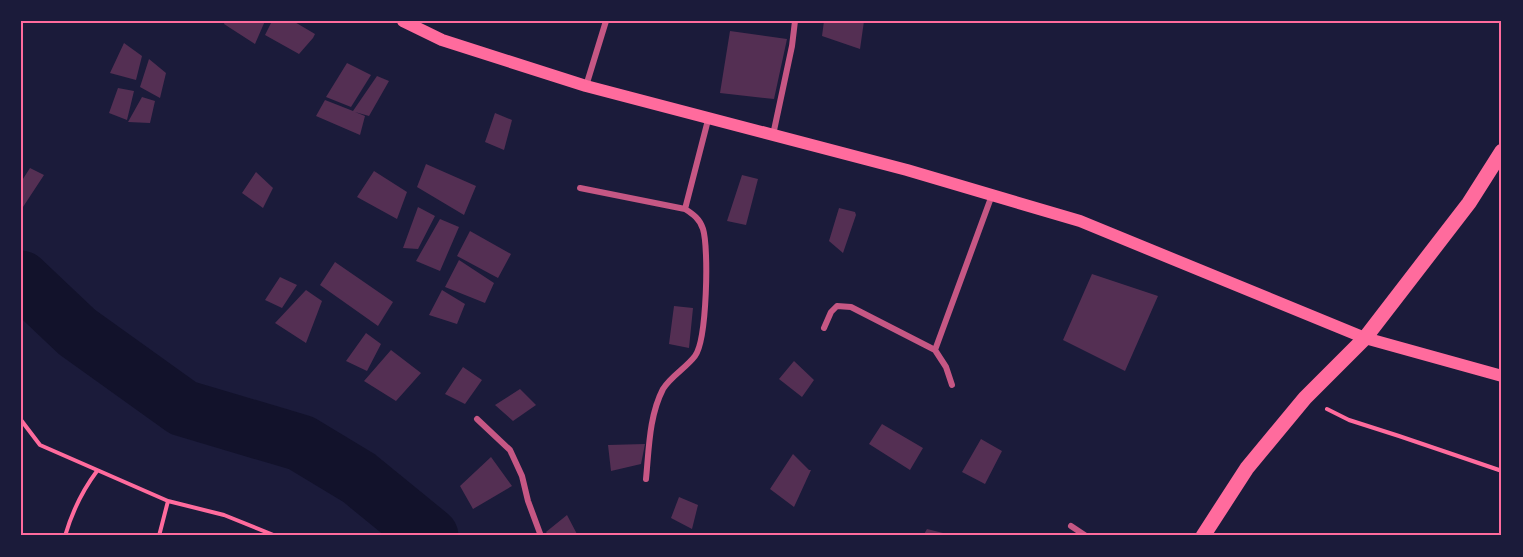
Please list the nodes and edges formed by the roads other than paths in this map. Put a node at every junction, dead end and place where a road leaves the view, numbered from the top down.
1 (403, 21) edge
2 (606, 21) edge
3 (795, 21) edge
4 (586, 86) junction
5 (708, 120) junction
6 (773, 135) junction
7 (1502, 151) edge
8 (580, 188) dead end
9 (992, 195) junction
10 (685, 209) junction
11 (824, 328) dead end
12 (1365, 338) junction
13 (935, 350) junction
14 (1502, 376) edge
15 (952, 385) dead end
16 (477, 420) dead end
17 (646, 479) dead end
18 (1071, 526) dead end
19 (541, 536) edge
20 (1086, 536) edge
21 (1203, 536) edge

1 - 4 main road
2 - 4 street
3 - 6 street
4 - 5 main road
5 - 6 main road
5 - 10 street
6 - 9 main road
7 - 12 main road
8 - 10 street
9 - 12 main road
9 - 13 street
10 - 17 street
11 - 13 street
12 - 14 main road
12 - 21 main road
13 - 15 street
16 - 19 street
18 - 20 street

